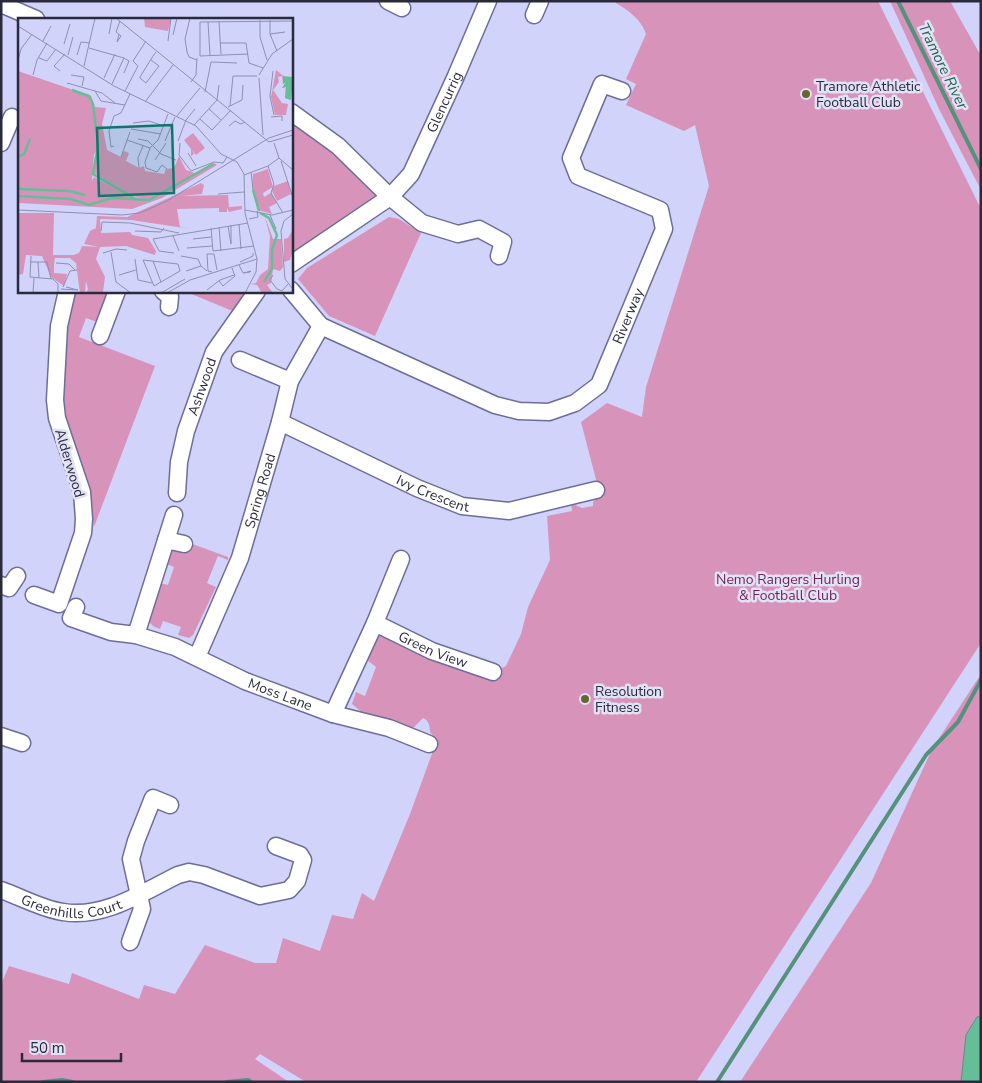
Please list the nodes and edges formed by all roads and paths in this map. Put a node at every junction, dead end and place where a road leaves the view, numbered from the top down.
1 (488, 1) edge
2 (1, 4) edge
3 (34, 18) edge
4 (622, 91) dead end
5 (292, 113) edge
6 (11, 116) edge
7 (1, 143) edge
8 (390, 197) junction
9 (499, 256) dead end
10 (292, 263) edge
11 (292, 291) edge
12 (67, 292) edge
13 (117, 292) edge
14 (164, 292) edge
15 (256, 292) edge
16 (168, 307) dead end
17 (321, 326) junction
18 (100, 336) dead end
19 (240, 360) dead end
20 (290, 381) junction
21 (280, 422) junction
22 (596, 490) dead end
23 (177, 493) dead end
24 (174, 515) dead end
25 (166, 540) junction
26 (184, 544) dead end
27 (401, 559) dead end
28 (17, 576) dead end
29 (1, 585) edge
30 (34, 595) dead end
31 (76, 607) dead end
32 (375, 623) junction
33 (136, 635) junction
34 (198, 657) junction
35 (493, 672) dead end
36 (333, 714) junction
37 (1, 736) edge
38 (22, 743) dead end
39 (429, 744) dead end
40 (170, 805) dead end
41 (276, 846) dead end
42 (1, 890) edge
43 (139, 894) junction
44 (130, 942) dead end

1 - 8 street, Glencurrig
2 - 3 street
4 - 17 street, Riverway
5 - 8 street
6 - 7 street
8 - 9 street
8 - 10 street, Glencurrig
11 - 17 street
12 - 30 street, Alderwood
13 - 18 street
14 - 16 street
15 - 23 street, Ashwood
17 - 20 street, Spring Road
19 - 20 street
20 - 21 street, Spring Road
21 - 22 street, Ivy Crescent
21 - 34 street, Spring Road
24 - 25 street
25 - 26 street
25 - 33 street
27 - 32 street
28 - 29 street
31 - 33 street, Moss Lane
32 - 35 street, Green View
32 - 36 street
33 - 34 street, Moss Lane
34 - 36 street, Moss Lane
36 - 39 street, Moss Lane
37 - 38 street
40 - 43 street, Greenhills Court
41 - 43 street, Greenhills Court
42 - 43 street, Greenhills Court
43 - 44 street, Greenhills Court

